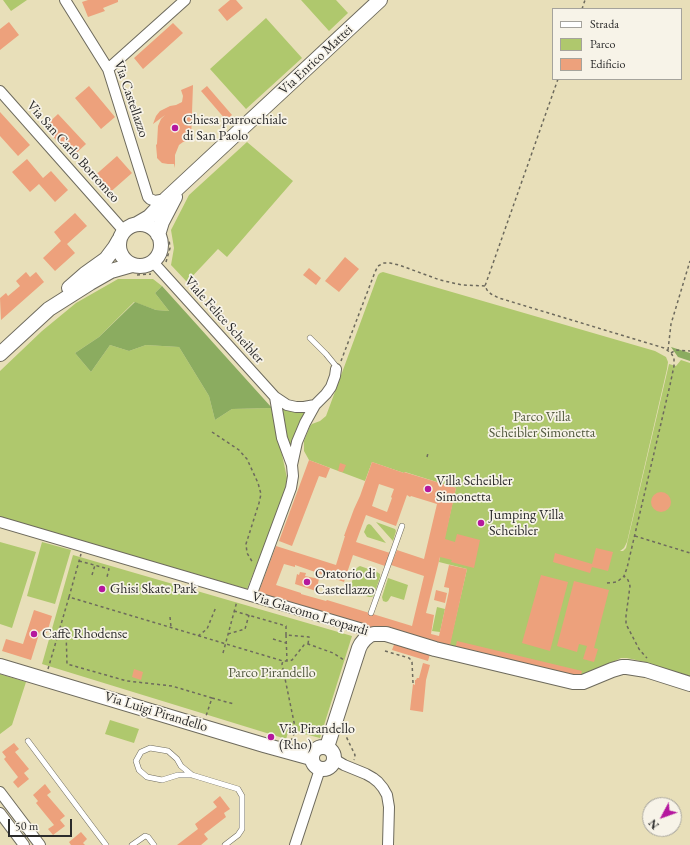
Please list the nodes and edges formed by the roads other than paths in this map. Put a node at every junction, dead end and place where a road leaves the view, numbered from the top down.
1 (65, 0) edge
2 (185, 0) edge
3 (380, 0) edge
4 (108, 69) junction
5 (0, 91) edge
6 (182, 185) junction
7 (166, 199) junction
8 (127, 232) junction
9 (163, 235) junction
10 (153, 262) junction
11 (132, 270) junction
12 (49, 309) junction
13 (310, 338) dead end
14 (0, 354) edge
15 (336, 369) joint
16 (275, 397) junction
17 (314, 405) junction
18 (292, 465) junction
19 (0, 522) edge
20 (402, 526) dead end
21 (251, 596) junction
22 (371, 613) dead end
23 (368, 631) junction
24 (0, 666) edge
25 (690, 684) edge
26 (28, 741) dead end
27 (327, 747) junction
28 (336, 764) junction
29 (319, 768) junction
30 (192, 775) junction
31 (0, 792) edge
32 (0, 813) edge
33 (24, 845) edge
34 (40, 845) edge
35 (106, 845) edge
36 (132, 845) edge
37 (154, 845) edge
38 (225, 845) edge
39 (295, 845) edge
40 (388, 845) edge

1 - 4 street, Via Castellazzo
2 - 4 street
3 - 6 street, Via Enrico Mattei
4 - 7 street, Via Castellazzo
5 - 8 street, Via San Carlo Borromeo
6 - 7 street, Via Enrico Mattei
6 - 9 street, Via Enrico Mattei
7 - 8 street, Via Enrico Mattei
8 - 9 street
8 - 11 street
8 - 12 street, Via Enrico Mattei
9 - 10 street
10 - 11 street
10 - 16 street, Viale Felice Scheibler
11 - 12 street, Via Enrico Mattei
12 - 14 street, Via Enrico Mattei
13 - 15 lane
15 - 17 street
16 - 17 street, Viale Felice Scheibler
16 - 18 street
17 - 18 street
18 - 21 street
19 - 21 street, Via Giacomo Leopardi
20 - 22 lane
21 - 23 street, Via Giacomo Leopardi
23 - 25 street, Via Giacomo Leopardi
23 - 27 street
24 - 29 street, Via Luigi Pirandello
26 - 35 lane
27 - 28 street
27 - 29 street
28 - 29 street
28 - 40 street
29 - 39 street
30 - 30 lane
30 - 38 lane
31 - 34 street
32 - 33 street
36 - 37 lane

